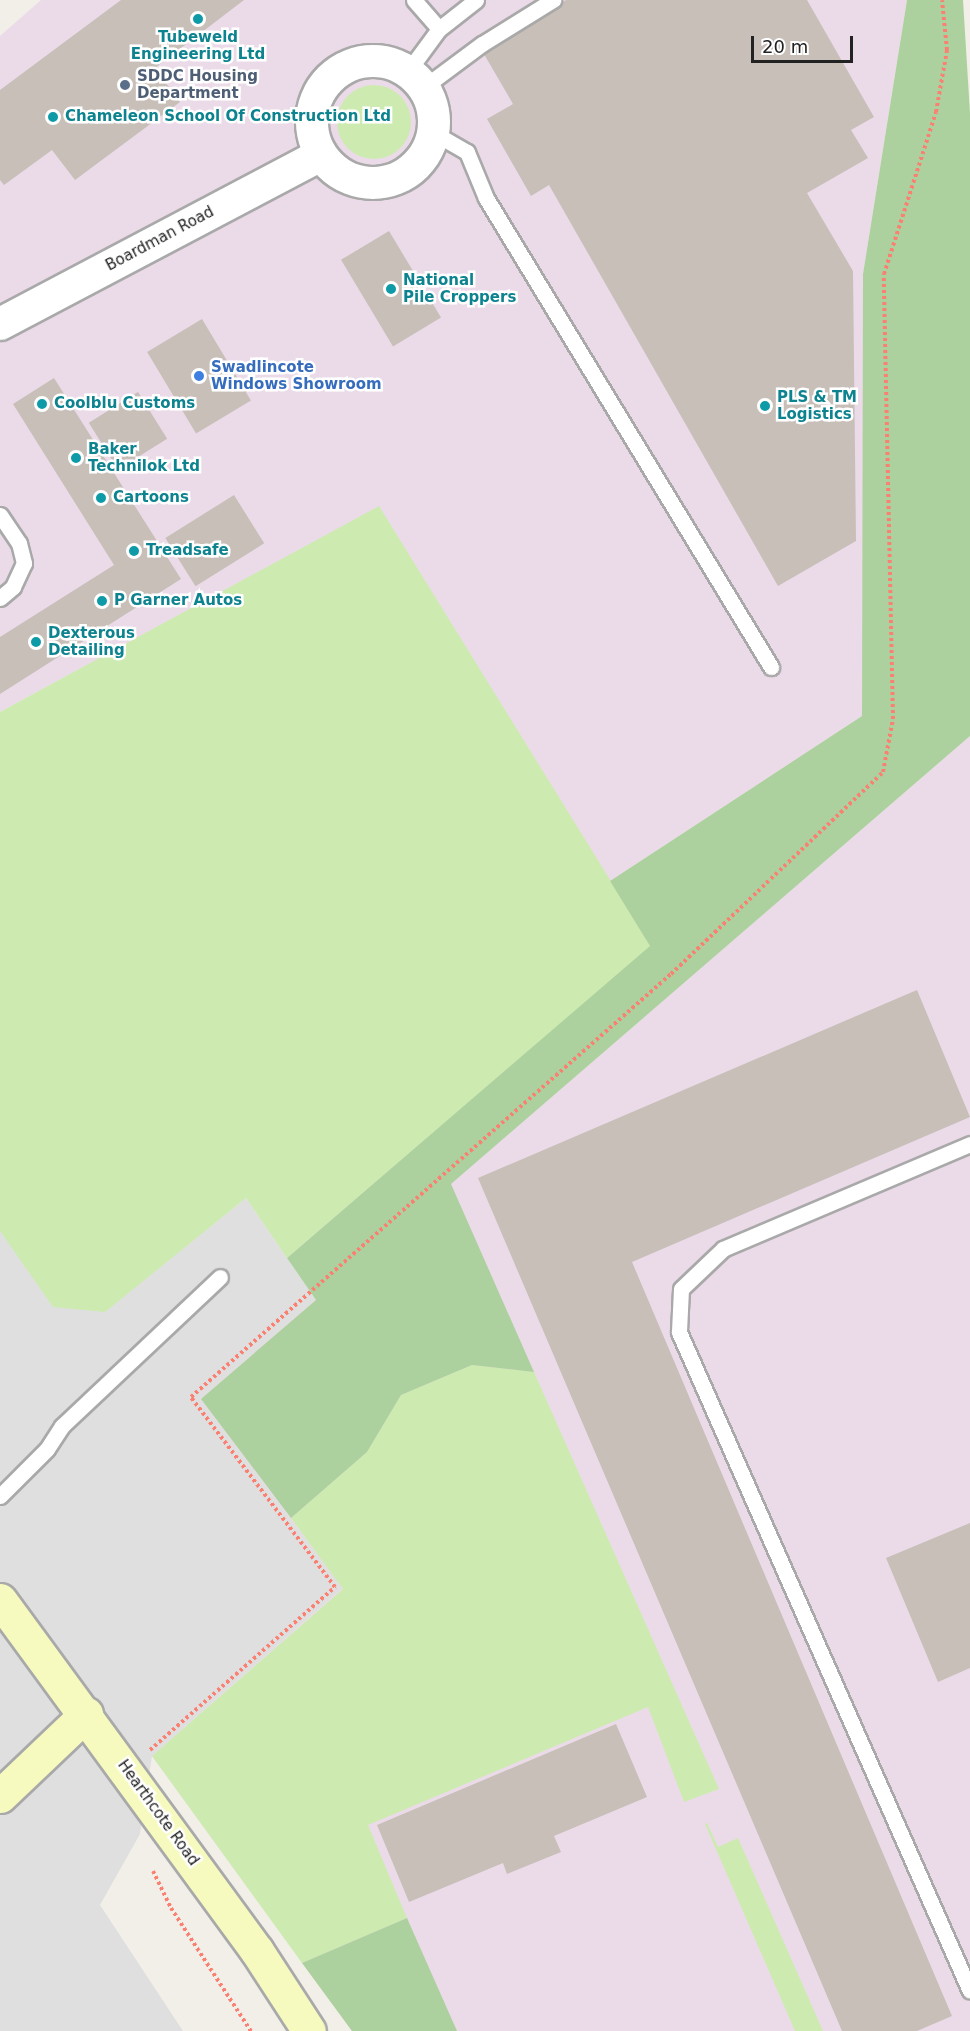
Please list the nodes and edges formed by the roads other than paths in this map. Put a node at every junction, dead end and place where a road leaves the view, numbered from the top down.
1 (414, 0) edge
2 (476, 0) edge
3 (553, 0) edge
4 (439, 29) junction
5 (416, 79) junction
6 (434, 133) junction
7 (321, 155) junction
8 (0, 324) edge
9 (0, 515) edge
10 (0, 598) edge
11 (771, 667) dead end
12 (970, 1144) edge
13 (220, 1276) dead end
14 (0, 1496) edge
15 (0, 1600) edge
16 (86, 1714) junction
17 (0, 1796) edge
18 (970, 1991) edge
19 (309, 2031) edge

1 - 4 lane
2 - 4 lane
3 - 5 lane
4 - 5 lane
5 - 6 street
5 - 7 street
6 - 7 street
6 - 11 lane
7 - 8 street, Boardman Road
9 - 10 lane
12 - 18 lane
13 - 14 lane
15 - 16 street, Hearthcote Road
16 - 17 street
16 - 19 street, Hearthcote Road

